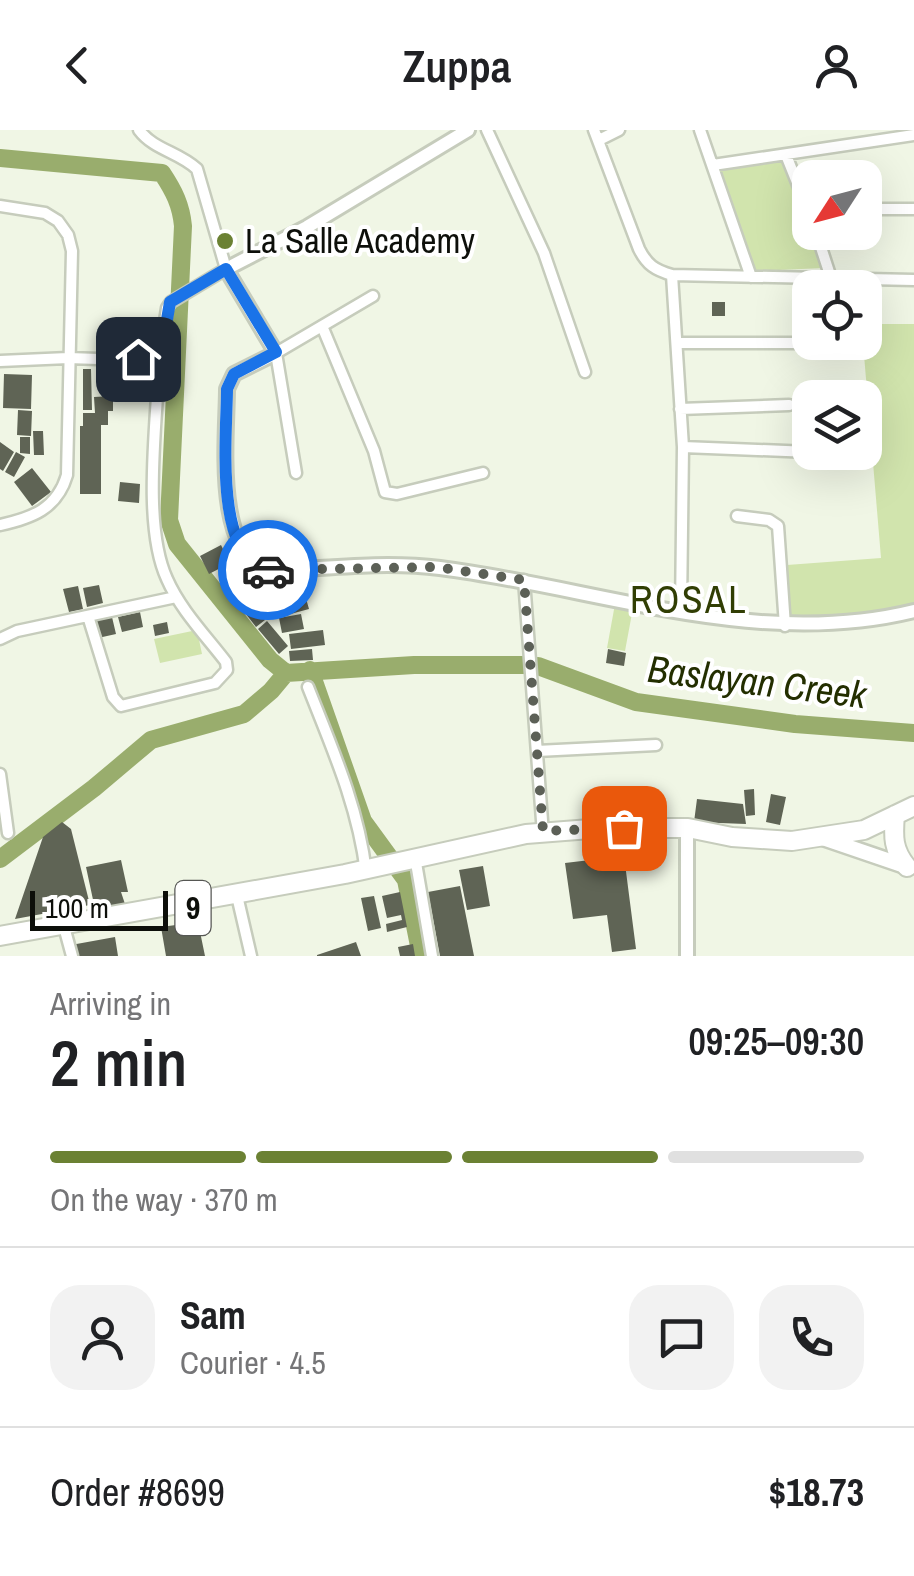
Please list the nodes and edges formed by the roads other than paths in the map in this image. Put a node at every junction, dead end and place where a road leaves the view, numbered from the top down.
1 (468, 130) edge
2 (487, 130) edge
3 (619, 130) edge
4 (700, 130) edge
5 (140, 131) edge
6 (597, 135) edge
7 (914, 135) edge
8 (786, 155) junction
9 (713, 166) junction
10 (792, 170) edge
11 (0, 206) edge
12 (882, 209) edge
13 (914, 209) edge
14 (226, 269) junction
15 (672, 274) junction
16 (750, 276) junction
17 (792, 277) edge
18 (882, 279) edge
19 (914, 280) edge
20 (374, 296) dead end
21 (322, 326) junction
22 (792, 342) edge
23 (676, 343) junction
24 (276, 352) junction
25 (68, 358) junction
26 (0, 361) edge
27 (160, 361) junction
28 (585, 372) dead end
29 (789, 405) dead end
30 (680, 409) junction
31 (683, 447) junction
32 (792, 451) edge
33 (482, 473) dead end
34 (296, 474) dead end
35 (737, 516) dead end
36 (0, 526) edge
37 (524, 580) junction
38 (176, 597) junction
39 (681, 610) junction
40 (914, 611) edge
41 (88, 616) junction
42 (784, 626) junction
43 (0, 639) edge
44 (308, 687) dead end
45 (656, 746) dead end
46 (537, 751) junction
47 (0, 774) edge
48 (914, 806) edge
49 (895, 815) junction
50 (688, 832) junction
51 (8, 834) dead end
52 (544, 836) junction
53 (824, 838) junction
54 (410, 863) junction
55 (911, 867) edge
56 (376, 871) junction
57 (238, 900) junction
58 (64, 928) junction
59 (0, 936) edge
60 (0, 948) edge
61 (72, 956) edge
62 (250, 956) edge
63 (432, 956) edge
64 (687, 956) edge

1 - 14 street
2 - 28 street
3 - 6 street
4 - 9 street
5 - 14 street
6 - 15 street
7 - 8 street
8 - 9 street
8 - 10 street
9 - 16 street
11 - 25 street
12 - 13 street
14 - 24 street
14 - 27 street
15 - 16 street
15 - 23 street
16 - 17 street
18 - 19 street
20 - 21 street
21 - 24 street
21 - 33 street
22 - 23 street
23 - 30 street
24 - 34 street
24 - 37 street
25 - 26 street
25 - 27 street
25 - 36 street
27 - 38 street
29 - 30 street
30 - 31 street
31 - 32 street
31 - 39 street
35 - 42 street
37 - 39 street
37 - 46 street
38 - 41 street
38 - 41 street
39 - 42 street
40 - 42 street
41 - 43 street
44 - 56 street
45 - 46 street
46 - 52 street
47 - 51 street
48 - 49 highway, 9
49 - 53 highway, 9
49 - 55 highway
50 - 52 highway, 9
50 - 53 highway, 9
50 - 64 street
52 - 54 highway, 9
53 - 55 main road
54 - 56 highway, 9
54 - 63 street
56 - 57 highway, 9
56 - 58 highway, 9
57 - 58 highway, 9
57 - 62 street
58 - 59 highway, 9
58 - 60 highway, 9
58 - 61 street

